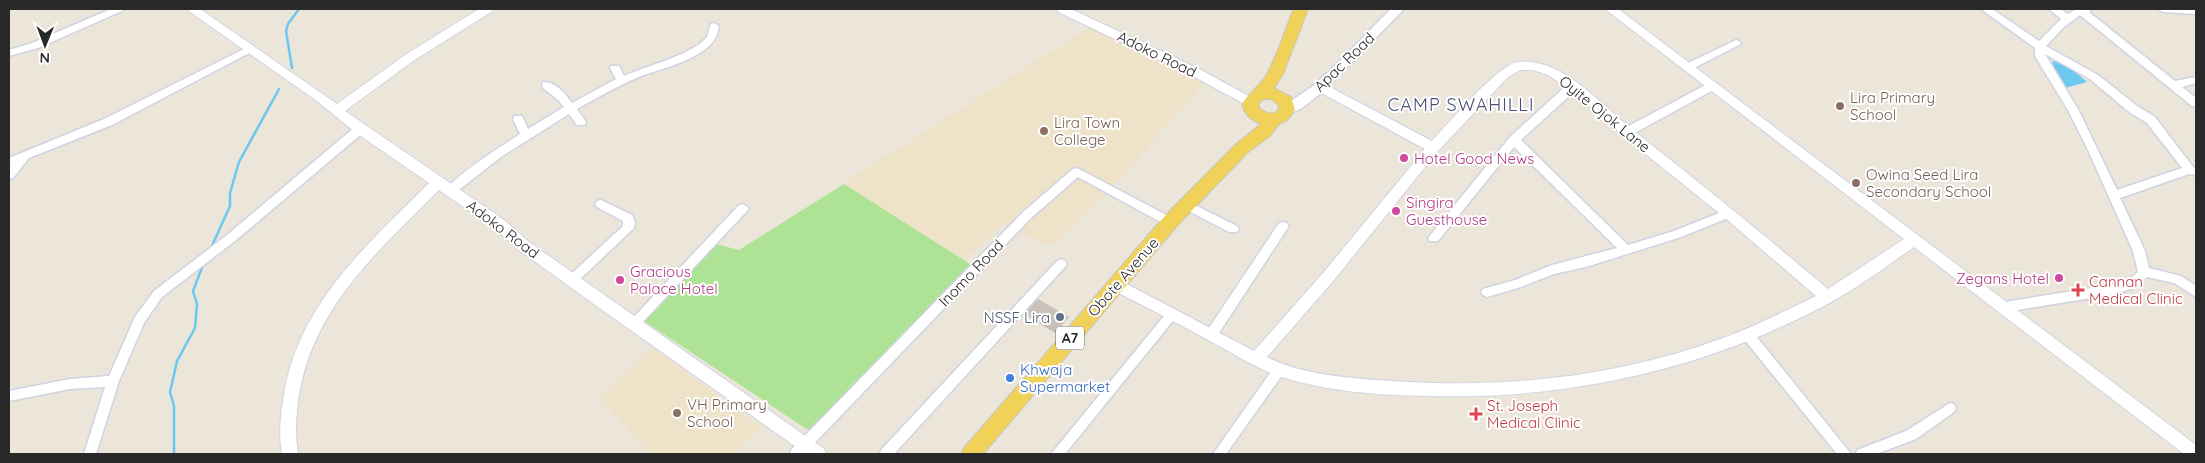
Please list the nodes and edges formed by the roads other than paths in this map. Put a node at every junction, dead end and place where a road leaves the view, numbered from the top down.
1 (119, 9) edge
2 (192, 9) edge
3 (487, 9) edge
4 (1062, 9) edge
5 (1301, 9) edge
6 (1312, 9) edge
7 (1398, 9) edge
8 (1611, 9) edge
9 (1986, 9) edge
10 (2054, 9) edge
11 (2163, 9) edge
12 (2083, 10) edge
13 (2189, 10) edge
14 (2068, 19) junction
15 (714, 26) dead end
16 (1736, 42) dead end
17 (2040, 47) junction
18 (250, 49) junction
19 (9, 53) edge
20 (1688, 67) junction
21 (615, 68) dead end
22 (2196, 80) edge
23 (622, 81) junction
24 (547, 85) dead end
25 (1713, 85) junction
26 (2174, 85) junction
27 (1573, 86) junction
28 (1320, 87) junction
29 (1263, 96) junction
30 (2196, 103) edge
31 (572, 108) junction
32 (336, 111) junction
33 (1274, 115) junction
34 (518, 119) dead end
35 (582, 122) dead end
36 (360, 129) junction
37 (1627, 132) junction
38 (526, 136) junction
39 (1514, 140) junction
40 (1433, 148) junction
41 (24, 156) junction
42 (9, 162) edge
43 (2193, 171) edge
44 (9, 175) edge
45 (438, 182) junction
46 (451, 190) junction
47 (2113, 196) junction
48 (601, 204) dead end
49 (1186, 204) junction
50 (743, 208) dead end
51 (1729, 213) junction
52 (1170, 222) junction
53 (1283, 226) dead end
54 (1233, 229) dead end
55 (1434, 238) dead end
56 (1915, 239) junction
57 (1625, 249) junction
58 (1061, 264) dead end
59 (2144, 272) junction
60 (572, 280) junction
61 (1116, 285) junction
62 (1487, 292) dead end
63 (2196, 292) edge
64 (1826, 297) junction
65 (2005, 307) junction
66 (1172, 314) junction
67 (634, 324) junction
68 (1212, 334) junction
69 (1748, 335) junction
70 (1256, 359) junction
71 (1279, 370) junction
72 (113, 381) junction
73 (9, 396) edge
74 (1950, 408) dead end
75 (800, 450) edge
76 (90, 454) edge
77 (290, 454) edge
78 (818, 454) edge
79 (886, 454) edge
80 (970, 454) edge
81 (1057, 454) edge
82 (1219, 454) edge
83 (1845, 454) edge
84 (1862, 454) edge
85 (2196, 454) edge

1 - 19 street
2 - 18 street, Adoko Road
3 - 32 street
4 - 29 street, Adoko Road
5 - 29 main road
6 - 29 main road
7 - 28 main road, Apac Road
8 - 20 street
9 - 17 street
10 - 14 street
11 - 13 street
12 - 14 street
12 - 26 street
14 - 17 street
15 - 23 street
16 - 20 street
17 - 43 street
17 - 47 street
18 - 32 street, Adoko Road
18 - 41 street
20 - 25 street
21 - 23 street
22 - 26 street
23 - 31 street
24 - 31 street
25 - 37 street
25 - 56 street
26 - 30 street
27 - 37 street, Oyite Ojok Lane
27 - 39 street
27 - 40 street, Oyite Ojok Lane
28 - 33 main road, Apac Road
28 - 40 street
29 - 33 main road
29 - 33 main road
31 - 35 street
31 - 38 street
32 - 36 street, Adoko Road
33 - 49 main road, Obote Avenue / A7
34 - 38 street
36 - 45 street, Adoko Road
36 - 72 street
37 - 51 street, Oyite Ojok Lane
38 - 46 street
39 - 55 street
39 - 57 street
40 - 70 street, Oyite Ojok Lane
41 - 42 street
41 - 44 street
43 - 47 street
45 - 46 street, Adoko Road
45 - 77 street
46 - 60 street, Adoko Road
47 - 59 street
48 - 60 street
49 - 52 main road, Obote Avenue / A7
49 - 54 street
50 - 67 street
51 - 57 street
51 - 64 street, Oyite Ojok Lane
52 - 61 main road, Obote Avenue / A7
52 - 75 street, Inomo Road
53 - 68 street
56 - 64 street
56 - 65 street
57 - 62 street
58 - 79 street
59 - 63 street
59 - 65 street
60 - 67 street, Adoko Road
61 - 66 street
61 - 80 main road, Obote Avenue / A7
64 - 69 street
65 - 85 street
66 - 68 street
66 - 81 street
67 - 75 street, Adoko Road
68 - 70 street
69 - 71 street
69 - 83 street
70 - 71 street
71 - 82 street
72 - 73 street
72 - 76 street
74 - 84 street
75 - 78 street, Adoko Road

